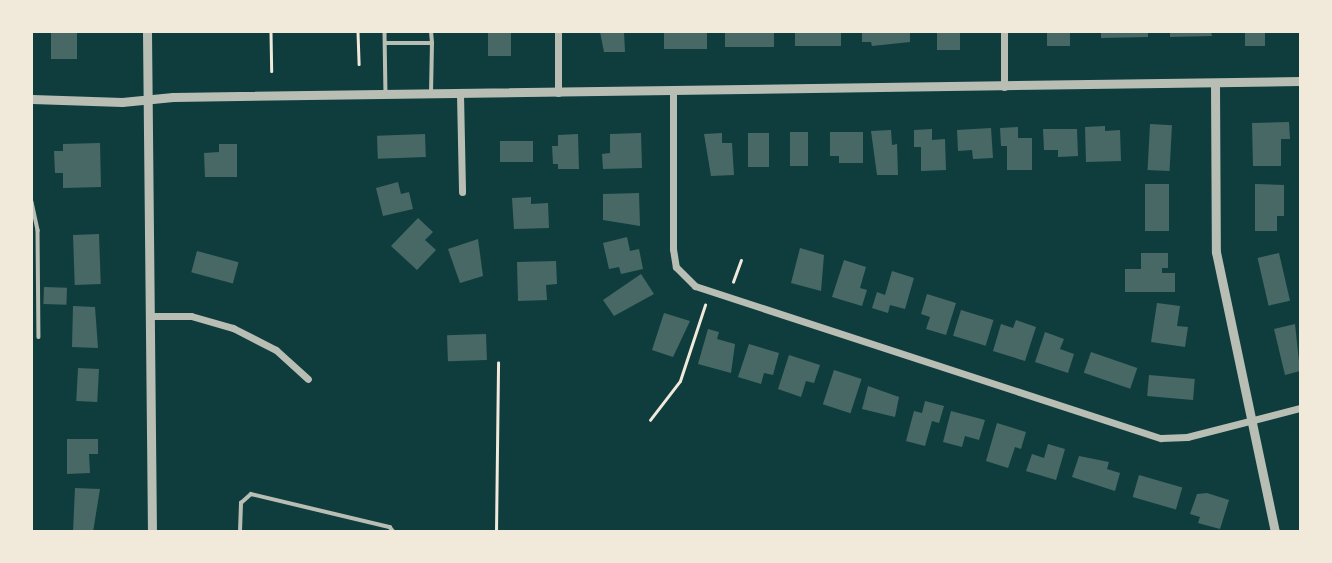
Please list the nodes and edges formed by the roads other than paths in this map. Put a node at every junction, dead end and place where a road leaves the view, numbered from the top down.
1 (147, 32) edge
2 (385, 32) edge
3 (431, 32) edge
4 (558, 32) edge
5 (1004, 32) edge
6 (386, 43) junction
7 (432, 43) junction
8 (1300, 81) edge
9 (1215, 84) junction
10 (1004, 87) junction
11 (673, 92) junction
12 (558, 93) junction
13 (460, 94) junction
14 (431, 95) junction
15 (386, 96) junction
16 (32, 99) edge
17 (148, 99) junction
18 (462, 192) dead end
19 (32, 202) edge
20 (150, 316) junction
21 (39, 337) dead end
22 (308, 379) dead end
23 (1300, 408) edge
24 (1251, 421) junction
25 (152, 531) edge
26 (240, 531) edge
27 (394, 531) edge
28 (1275, 531) edge

1 - 17 street
2 - 6 lane
3 - 7 lane
4 - 12 street
5 - 10 street
6 - 7 lane
6 - 15 lane
7 - 14 lane
8 - 9 street
9 - 10 street
9 - 24 street
10 - 11 street
11 - 12 street
11 - 24 street
12 - 13 street
13 - 14 street
13 - 18 street
14 - 15 street
15 - 17 street
16 - 17 street
17 - 20 street
19 - 21 lane
20 - 22 street
20 - 25 street
23 - 24 street
24 - 28 street
26 - 27 lane

